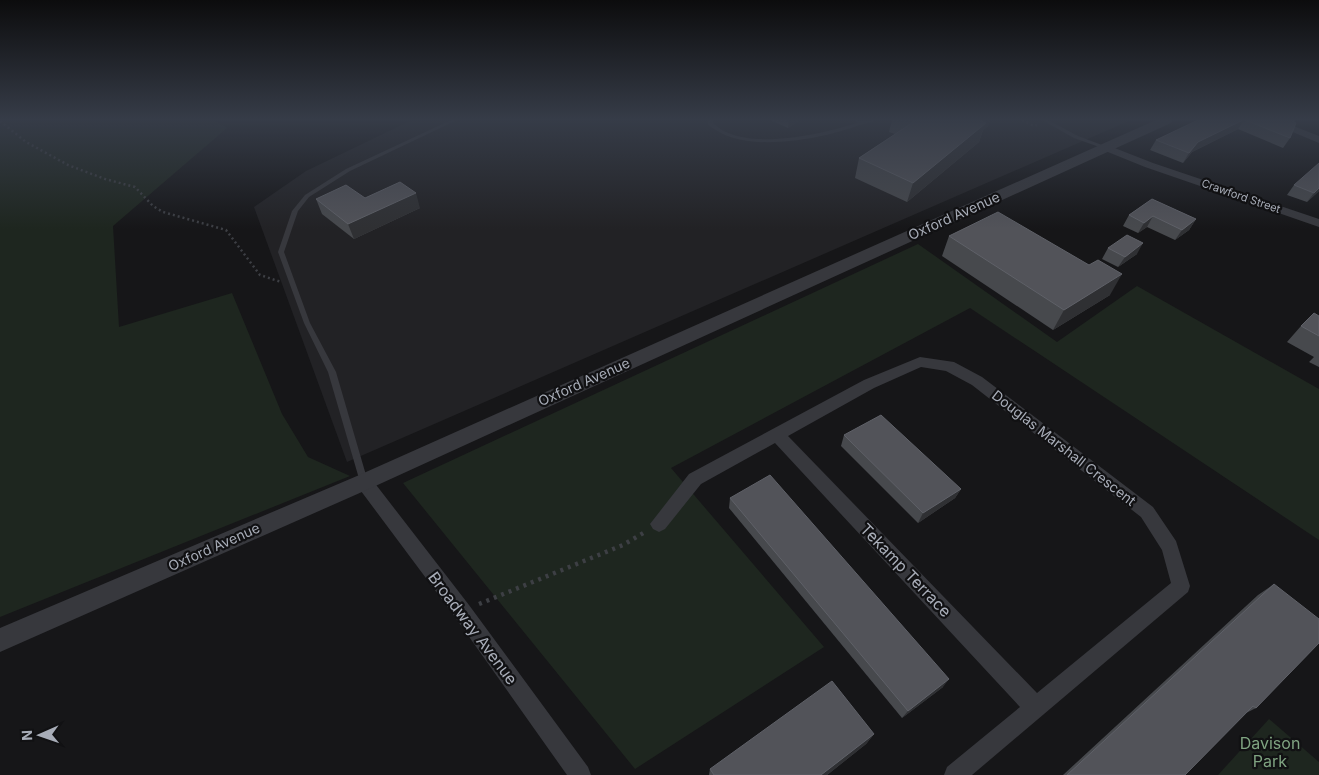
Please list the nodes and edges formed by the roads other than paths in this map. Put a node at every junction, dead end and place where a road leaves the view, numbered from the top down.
1 (378, 156) edge
2 (1088, 156) edge
3 (1127, 156) edge
4 (1319, 223) edge
5 (777, 435) junction
6 (364, 482) junction
7 (659, 524) road end
8 (0, 640) edge
9 (1036, 707) junction
10 (580, 775) edge
11 (955, 775) edge

1 - 6 lane
2 - 6 street, Oxford Avenue
3 - 4 street, Crawford Street
5 - 7 street, Douglas Marshall Crescent
5 - 9 street, Tekamp Terrace
5 - 9 street, Douglas Marshall Crescent
6 - 8 street, Oxford Avenue
6 - 10 street, Broadway Avenue
9 - 11 street, Douglas Marshall Crescent

